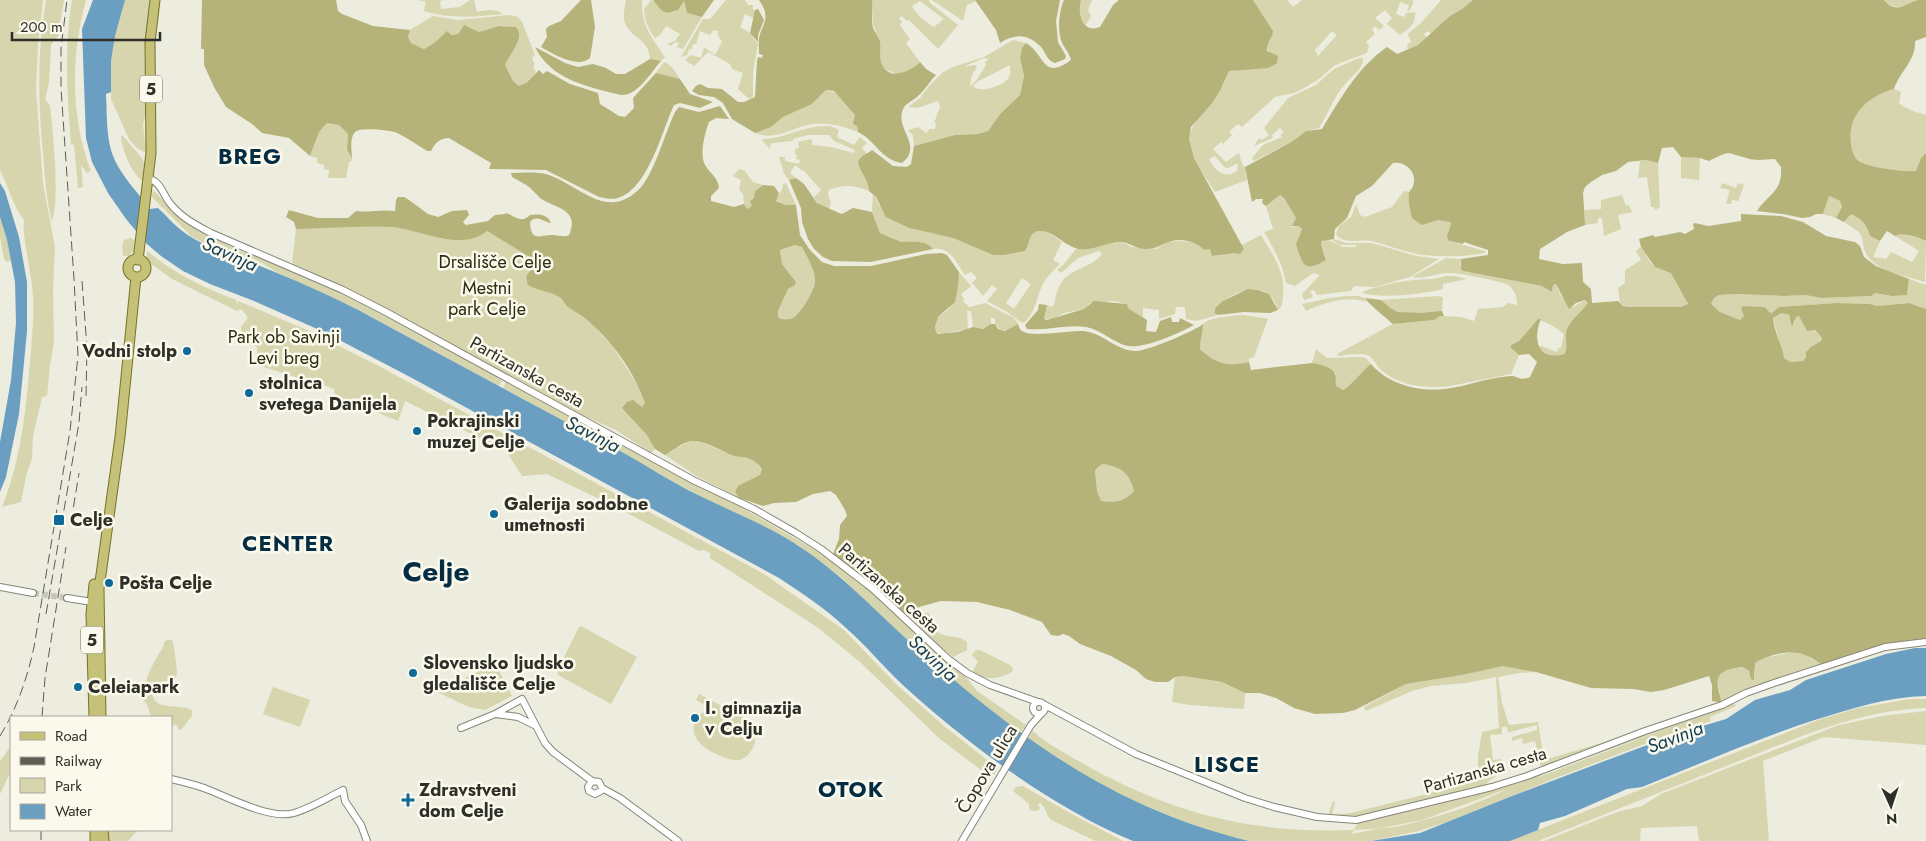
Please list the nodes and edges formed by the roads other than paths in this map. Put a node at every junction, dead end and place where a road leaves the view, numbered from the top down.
1 (155, 0) edge
2 (149, 182) junction
3 (122, 414) junction
4 (0, 587) edge
5 (33, 593) tunnel mouth
6 (67, 598) tunnel mouth
7 (95, 602) junction
8 (1926, 642) edge
9 (1039, 709) junction
10 (495, 714) junction
11 (94, 716) edge
12 (101, 716) edge
13 (536, 726) junction
14 (461, 728) dead end
15 (172, 779) edge
16 (592, 781) junction
17 (602, 788) junction
18 (366, 841) edge
19 (678, 841) edge
20 (962, 841) edge

1 - 2 main road, 5
2 - 3 main road, 5
2 - 9 street, Partizanska cesta
3 - 7 main road, 5
3 - 7 main road, 5
4 - 5 street
6 - 7 street
7 - 11 main road, 5
7 - 12 main road, 5
8 - 9 street, Partizanska cesta
9 - 20 street, Čopova ulica
10 - 13 street
10 - 13 street
10 - 14 street
13 - 16 street
15 - 18 street
16 - 17 street
16 - 17 street
17 - 19 street

